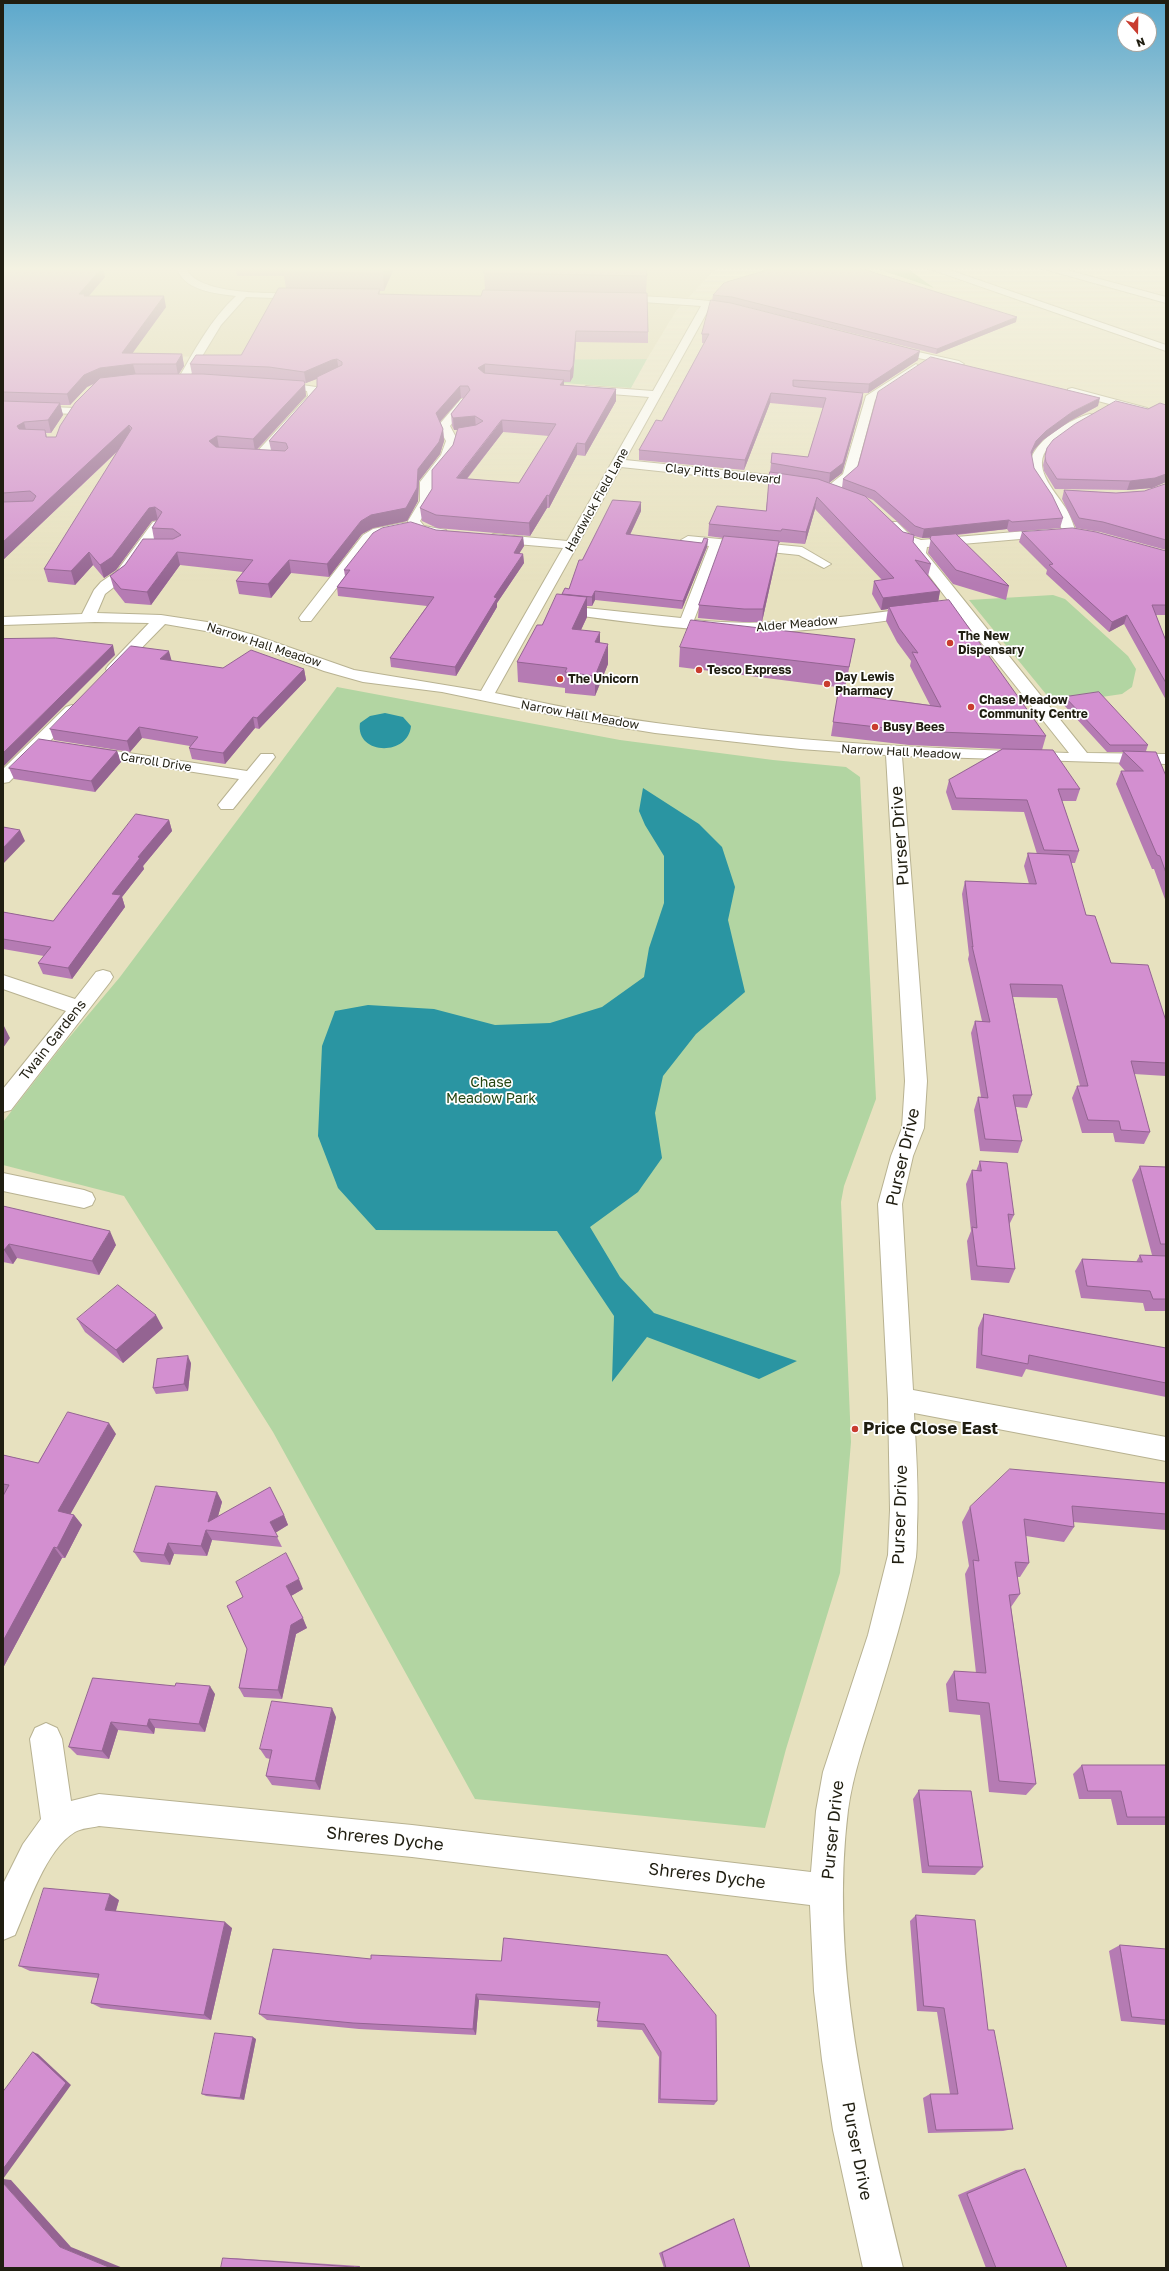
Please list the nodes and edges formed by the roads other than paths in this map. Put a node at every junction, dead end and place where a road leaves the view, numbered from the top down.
1 (188, 372) edge
2 (669, 372) edge
3 (910, 372) edge
4 (167, 381) edge
5 (182, 381) junction
6 (197, 381) edge
7 (320, 382) edge
8 (262, 384) edge
9 (307, 388) junction
10 (575, 388) edge
11 (1059, 388) edge
12 (656, 394) junction
13 (471, 396) edge
14 (857, 397) edge
15 (870, 398) junction
16 (84, 400) edge
17 (1115, 402) junction
18 (3, 408) edge
19 (1144, 410) edge
20 (75, 411) junction
21 (66, 422) edge
22 (463, 435) edge
23 (450, 436) junction
24 (277, 459) edge
25 (618, 463) junction
26 (822, 486) junction
27 (1050, 493) junction
28 (846, 494) edge
29 (1066, 494) edge
30 (886, 519) edge
31 (158, 525) edge
32 (415, 525) junction
33 (1070, 532) junction
34 (453, 534) edge
35 (1083, 534) edge
36 (484, 537) edge
37 (688, 540) edge
38 (717, 543) junction
39 (572, 544) junction
40 (920, 544) junction
41 (144, 546) junction
42 (160, 546) edge
43 (824, 564) dead end
44 (959, 606) junction
45 (539, 607) junction
46 (306, 618) dead end
47 (87, 619) junction
48 (161, 619) junction
49 (3, 620) edge
50 (686, 623) junction
51 (104, 677) edge
52 (486, 696) junction
53 (83, 700) edge
54 (54, 747) junction
55 (894, 752) junction
56 (267, 757) dead end
57 (1082, 758) junction
58 (1166, 759) edge
59 (9, 765) edge
60 (250, 776) junction
61 (3, 778) edge
62 (227, 805) dead end
63 (104, 977) dead end
64 (3, 982) edge
65 (79, 1007) junction
66 (3, 1104) edge
67 (3, 1182) edge
68 (84, 1199) dead end
69 (902, 1398) junction
70 (1166, 1449) edge
71 (46, 1739) dead end
72 (58, 1824) junction
73 (826, 1890) junction
74 (3, 1923) edge
75 (883, 2268) edge

1 - 5 main road
2 - 12 main road, Hardwick Field Lane
3 - 15 main road
4 - 5 main road
5 - 6 main road
7 - 9 main road
8 - 9 main road
9 - 24 main road
10 - 12 main road
11 - 17 main road
12 - 25 main road, Hardwick Field Lane
13 - 23 main road
14 - 15 main road
15 - 26 main road
16 - 20 main road
17 - 19 main road
17 - 27 main road
18 - 20 main road
20 - 21 main road
22 - 23 main road
23 - 32 main road
25 - 26 main road, Clay Pitts Boulevard
25 - 39 main road, Hardwick Field Lane
26 - 28 main road, Clay Pitts Boulevard
27 - 29 main road
27 - 33 main road
30 - 40 main road
31 - 41 main road
32 - 34 main road
32 - 46 main road
33 - 35 main road
33 - 40 main road
36 - 39 main road
37 - 38 main road
38 - 43 main road
38 - 50 main road
39 - 45 main road, Hardwick Field Lane
40 - 44 main road
41 - 42 main road
41 - 47 main road
44 - 50 main road, Alder Meadow
44 - 57 main road
45 - 50 main road, Alder Meadow
45 - 52 main road, Hardwick Field Lane
47 - 48 main road, Narrow Hall Meadow
47 - 49 main road, Narrow Hall Meadow
48 - 51 main road
48 - 52 main road, Narrow Hall Meadow
52 - 55 main road, Narrow Hall Meadow
53 - 54 main road
54 - 59 main road
54 - 60 main road, Carroll Drive
55 - 57 main road, Narrow Hall Meadow
55 - 69 main road, Purser Drive
56 - 60 main road
57 - 58 main road, Narrow Hall Meadow
59 - 61 main road
60 - 62 main road
63 - 65 main road, Twain Gardens
64 - 65 main road
65 - 66 main road, Twain Gardens
67 - 68 main road
69 - 70 main road
69 - 73 main road, Purser Drive
71 - 72 main road
72 - 73 main road, Shreres Dyche
72 - 74 main road, Shreres Dyche
73 - 75 main road, Purser Drive

